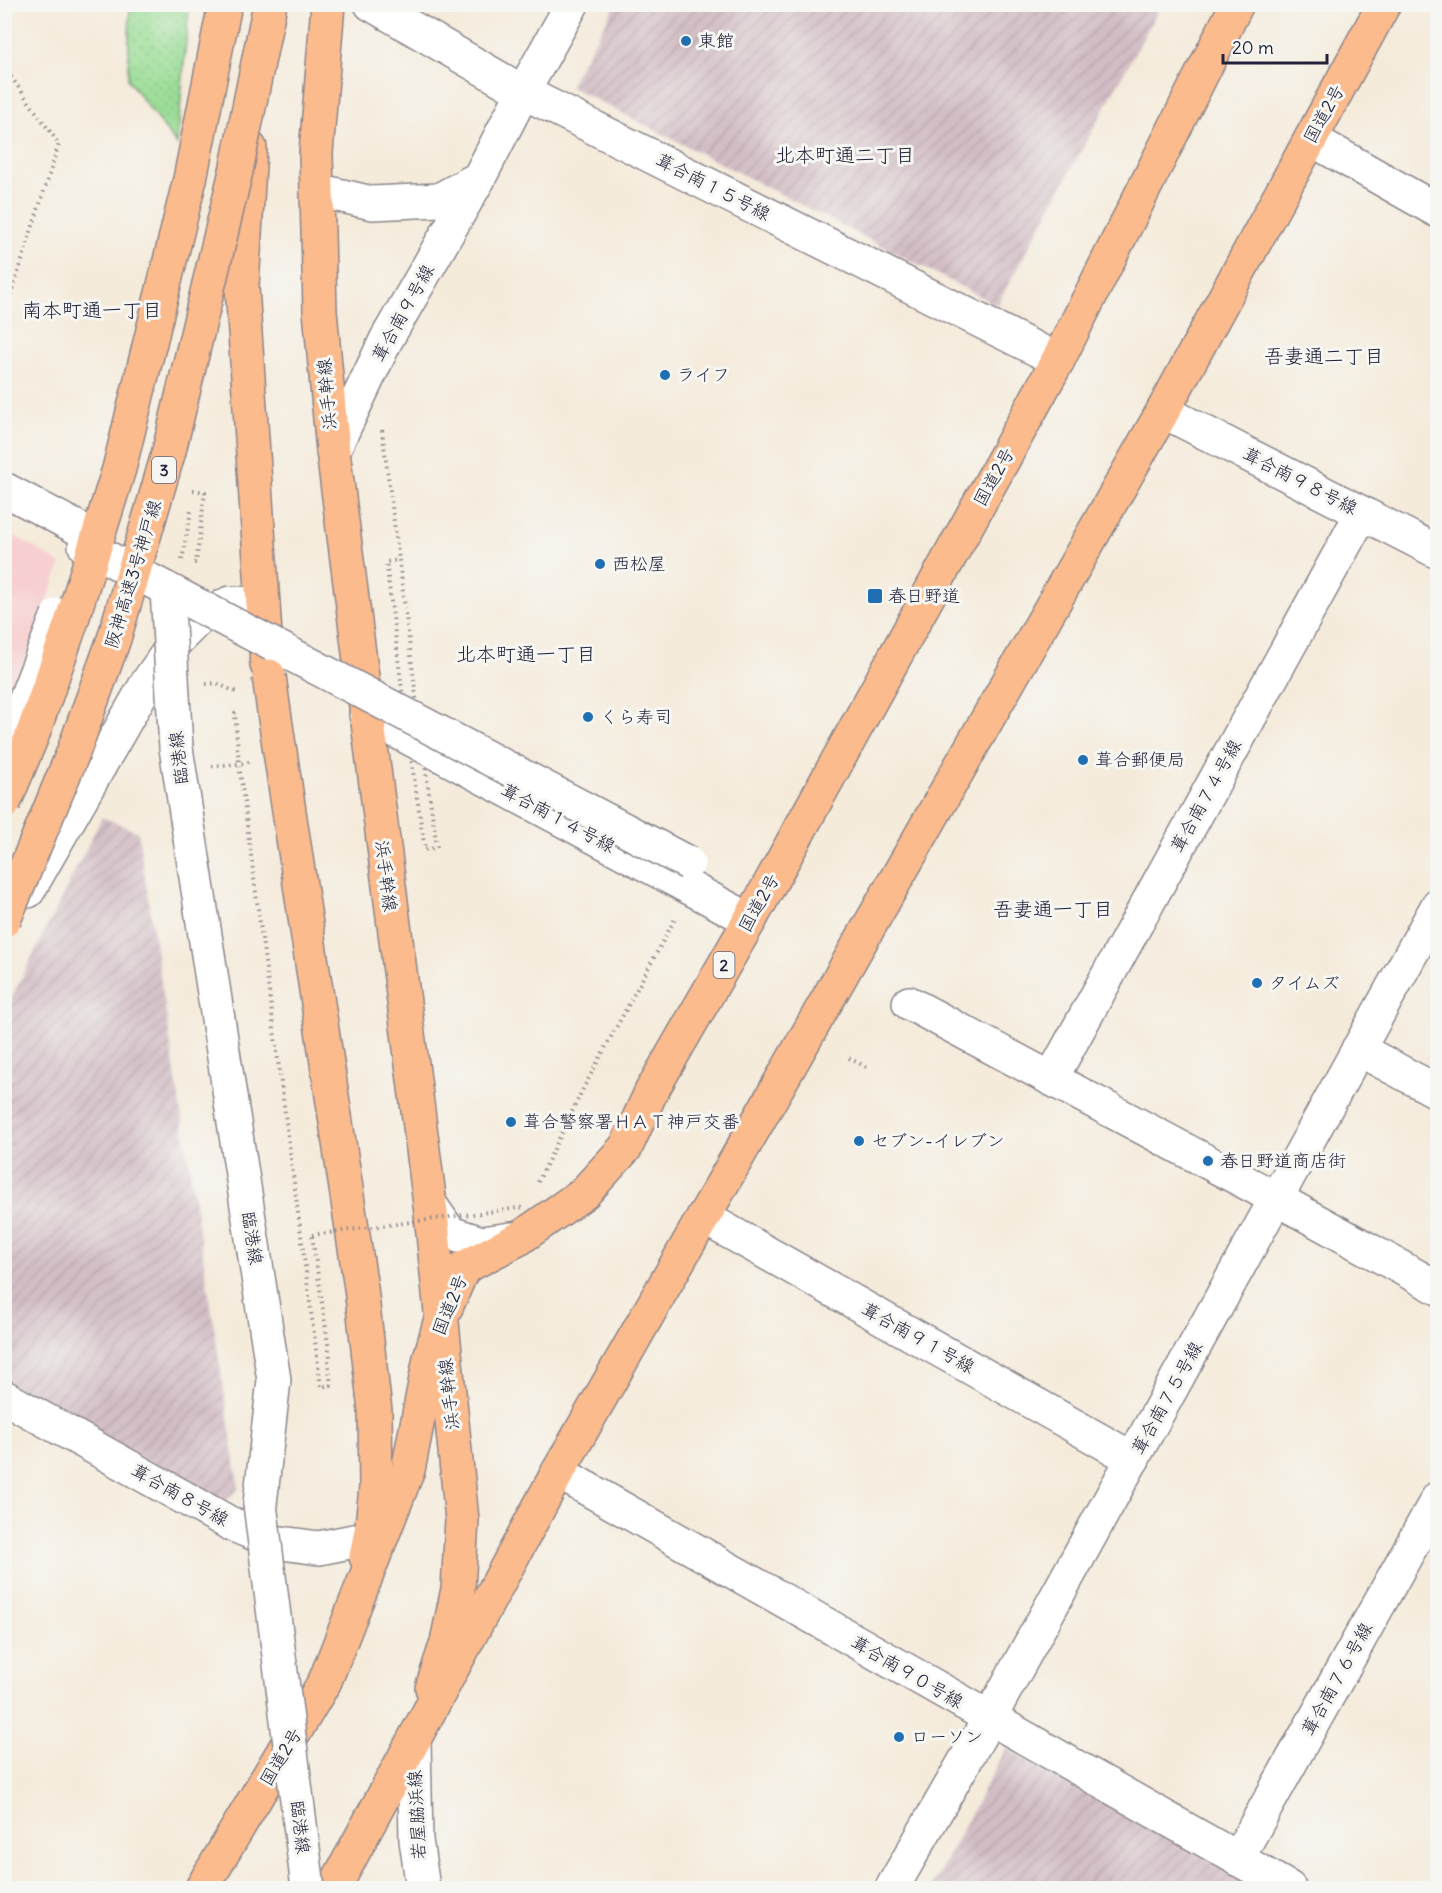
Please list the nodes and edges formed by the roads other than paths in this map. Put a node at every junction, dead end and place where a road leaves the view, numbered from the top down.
1 (225, 4) edge
2 (254, 4) edge
3 (270, 4) edge
4 (328, 4) edge
5 (371, 4) edge
6 (572, 4) edge
7 (1236, 4) edge
8 (1384, 4) edge
9 (523, 92) junction
10 (1311, 139) junction
11 (479, 178) junction
12 (316, 189) junction
13 (1437, 211) edge
14 (1058, 360) junction
15 (1163, 411) junction
16 (333, 451) junction
17 (4, 489) edge
18 (1362, 513) junction
19 (85, 546) junction
20 (1437, 552) edge
21 (167, 589) junction
22 (263, 604) junction
23 (366, 715) junction
24 (4, 754) edge
25 (4, 803) edge
26 (690, 876) junction
27 (1437, 907) edge
28 (4, 920) edge
29 (750, 920) junction
30 (4, 931) edge
31 (909, 1003) dead end
32 (1358, 1049) junction
33 (1051, 1079) junction
34 (1437, 1092) edge
35 (1276, 1199) junction
36 (430, 1204) junction
37 (704, 1217) junction
38 (523, 1222) junction
39 (1433, 1276) edge
40 (441, 1319) junction
41 (4, 1397) edge
42 (1133, 1459) junction
43 (558, 1472) junction
44 (1437, 1498) edge
45 (369, 1538) junction
46 (326, 1681) junction
47 (989, 1719) junction
48 (414, 1741) junction
49 (1237, 1859) junction
50 (202, 1888) edge
51 (308, 1888) edge
52 (334, 1888) edge
53 (423, 1888) edge
54 (892, 1888) edge
55 (1289, 1888) edge

1 - 25 main road, bridge
2 - 22 main road
3 - 28 main road, 阪神高速3号神戸線 / 3, bridge
4 - 12 main road, 浜手幹線
5 - 9 street, 葺合南１５号線
6 - 9 street, 葺合南９号線
7 - 14 main road, 国道2号 / 2
8 - 10 main road, 国道2号
9 - 11 street, 葺合南９号線
9 - 14 street, 葺合南１５号線
10 - 13 street
10 - 15 main road, 国道2号
11 - 12 street
11 - 16 street, 葺合南９号線
12 - 16 main road, 浜手幹線
14 - 29 main road, 国道2号 / 2
15 - 18 street, 葺合南９８号線
15 - 37 main road, 国道2号
16 - 23 main road, 浜手幹線
17 - 19 street, bridge
18 - 20 street, 葺合南９８号線
18 - 33 street, 葺合南７４号線
19 - 21 street, bridge
19 - 24 street, bridge
21 - 26 street, bridge
21 - 51 street, 臨港線, bridge
22 - 30 street
22 - 45 main road, bridge
23 - 26 street, 葺合南１４号線
23 - 36 main road, 浜手幹線
26 - 29 street, 葺合南１４号線
27 - 32 street, 葺合南７５号線
29 - 38 main road, 国道2号 / 2
31 - 33 street
32 - 34 street
32 - 35 street, 葺合南７５号線
33 - 35 street
35 - 39 street
35 - 42 street, 葺合南７５号線
36 - 38 street
36 - 40 main road, 浜手幹線
37 - 42 street, 葺合南９１号線
37 - 43 main road, 国道2号
38 - 40 main road, 国道2号 / 2
40 - 46 main road, 国道2号 / 2
40 - 48 main road, 浜手幹線
41 - 45 street, 葺合南８号線
42 - 47 street, 葺合南７５号線
43 - 47 street, 葺合南９０号線
43 - 48 main road, 国道2号
44 - 49 street, 葺合南７６号線
45 - 46 main road
46 - 50 main road, 国道2号 / 2
47 - 49 street, 葺合南９０号線
47 - 54 street, 葺合南７５号線
48 - 52 main road, 国道2号
48 - 53 street, 若屋脇浜線
49 - 55 street, 葺合南９０号線

